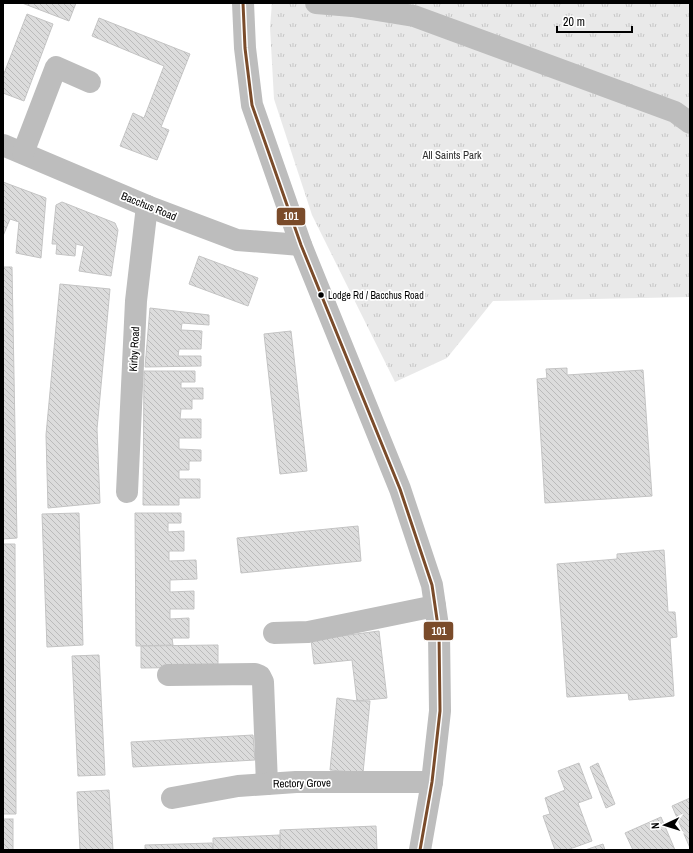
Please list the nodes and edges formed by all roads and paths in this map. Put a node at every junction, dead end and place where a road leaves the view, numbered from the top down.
1 (243, 3) edge
2 (316, 3) edge
3 (90, 82) dead end
4 (690, 123) edge
5 (3, 145) edge
6 (23, 153) junction
7 (147, 206) junction
8 (301, 245) junction
9 (127, 492) dead end
10 (435, 606) junction
11 (274, 633) dead end
12 (168, 675) dead end
13 (432, 782) junction
14 (267, 784) junction
15 (172, 798) dead end
16 (420, 850) edge

1 - 8 street
2 - 4 street
3 - 6 street
5 - 6 street, Bacchus Road
6 - 7 street, Bacchus Road
7 - 8 street, Bacchus Road
7 - 9 street, Kirby Road
8 - 10 street
10 - 11 street
10 - 13 street
12 - 14 street
13 - 14 street, Rectory Grove
13 - 16 street
14 - 15 street, Rectory Grove

